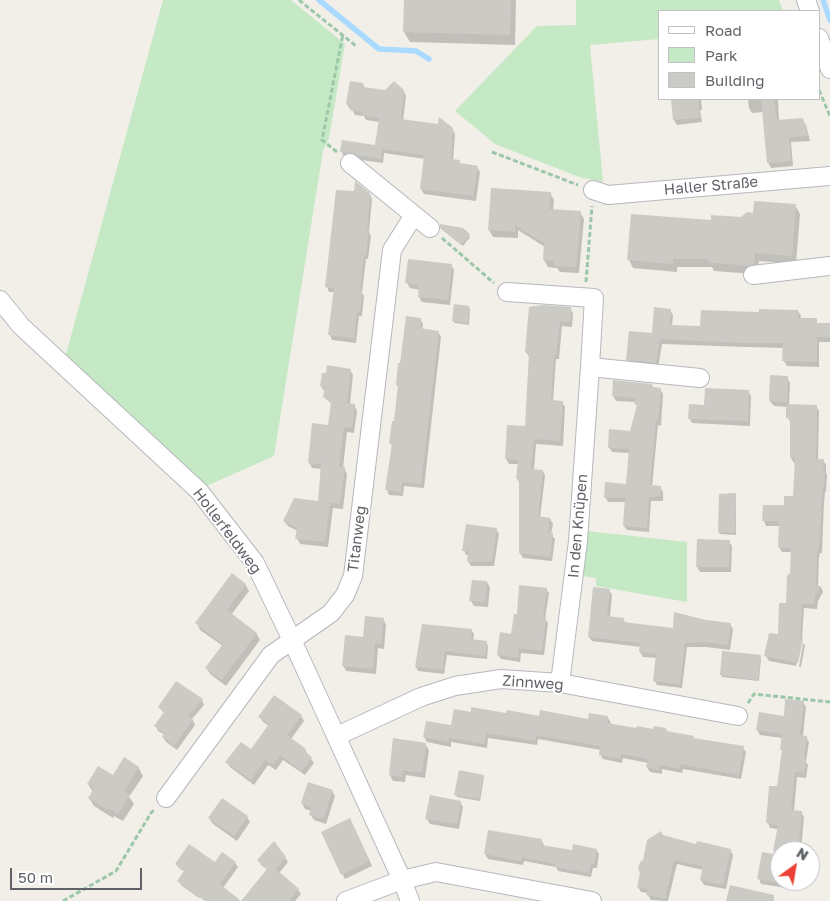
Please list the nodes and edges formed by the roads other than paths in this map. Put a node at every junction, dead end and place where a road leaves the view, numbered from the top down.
1 (820, 41) edge
2 (830, 69) edge
3 (350, 163) dead end
4 (830, 176) edge
5 (593, 190) road end
6 (414, 215) junction
7 (430, 228) road end
8 (830, 266) edge
9 (753, 275) dead end
10 (508, 292) road end
11 (0, 300) edge
12 (590, 367) junction
13 (700, 378) dead end
14 (292, 640) junction
15 (560, 683) junction
16 (738, 716) road end
17 (337, 736) junction
18 (166, 798) road end
19 (402, 880) junction
20 (346, 901) edge
21 (410, 901) edge
22 (592, 901) edge

1 - 2 street
3 - 6 street
4 - 5 street, Haller Straße
6 - 7 street
6 - 14 street, Titanweg
8 - 9 street
10 - 12 street, In den Knüpen
11 - 14 street, Hollerfeldweg
12 - 13 street
12 - 15 street, In den Knüpen
14 - 17 street, Hollerfeldweg
14 - 18 street, Titanweg
15 - 16 street, Zinnweg
15 - 17 street, Zinnweg
17 - 19 street, Hollerfeldweg
19 - 20 street
19 - 21 street, Hollerfeldweg
19 - 22 street

